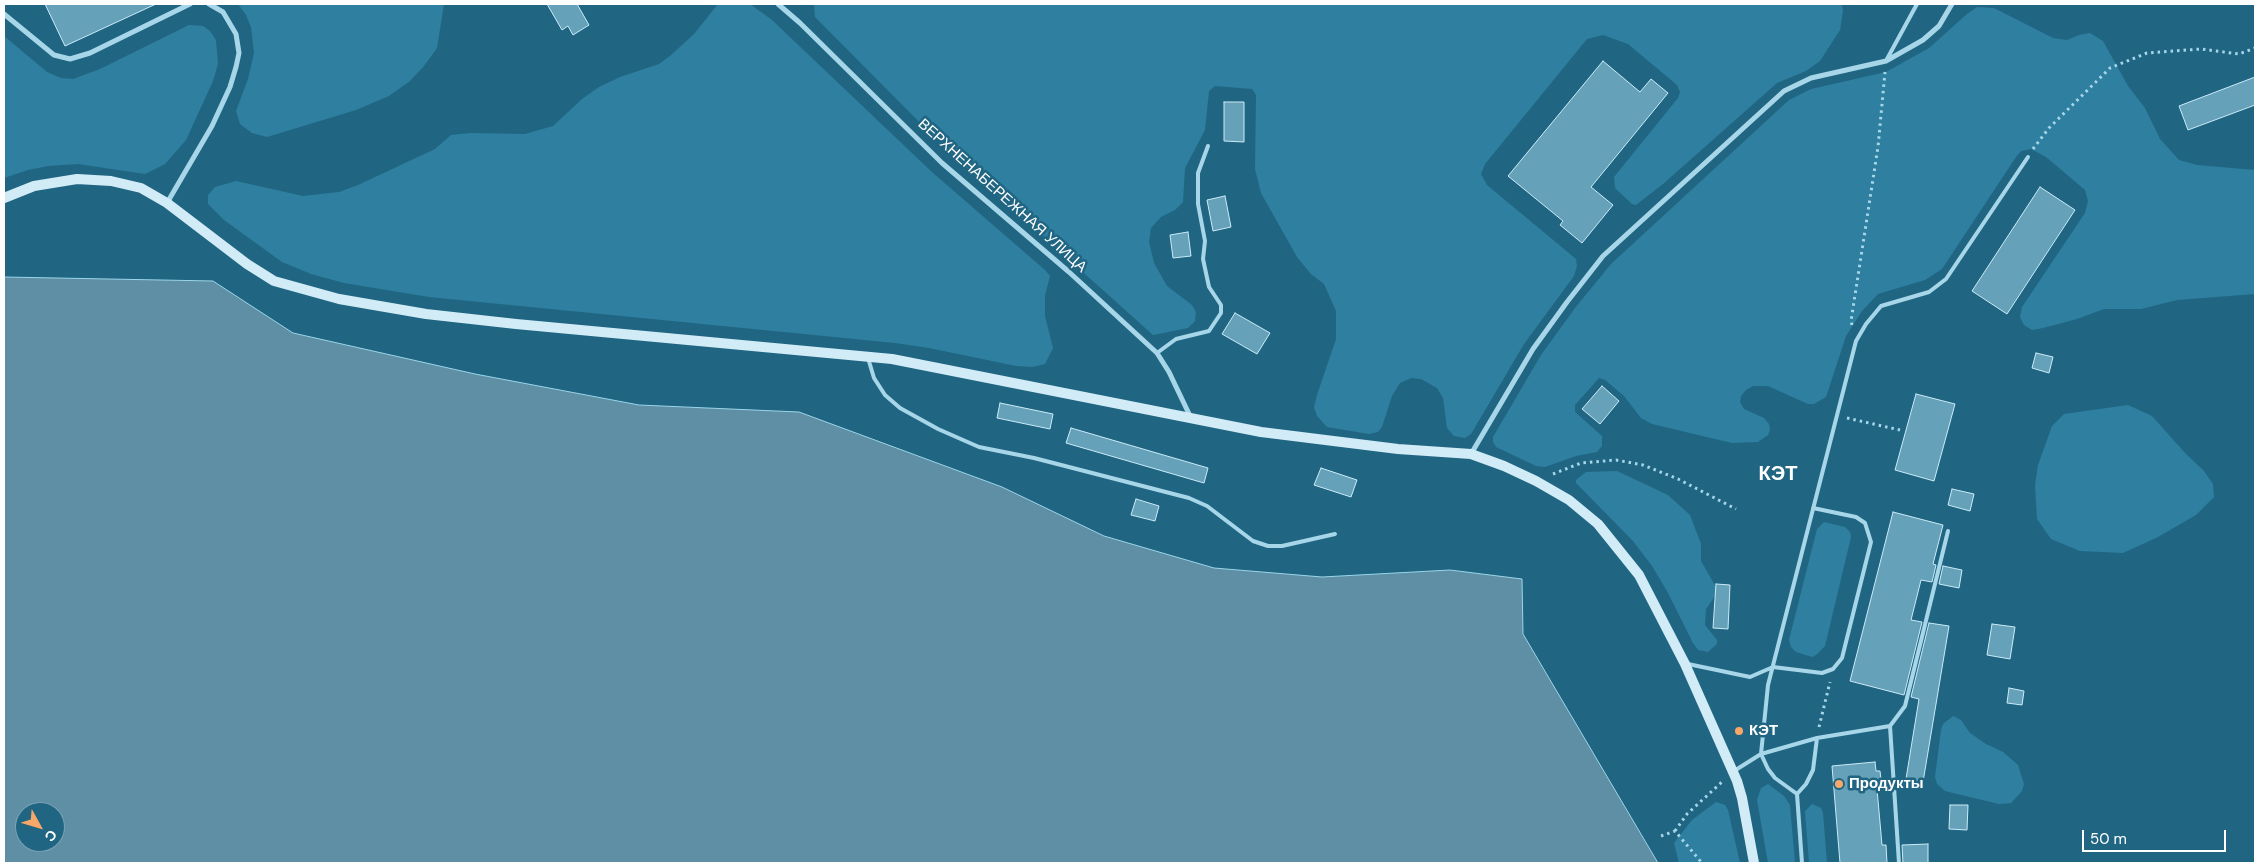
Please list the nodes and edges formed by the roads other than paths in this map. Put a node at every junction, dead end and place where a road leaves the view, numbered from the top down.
1 (190, 4) edge
2 (209, 4) edge
3 (778, 4) edge
4 (1918, 4) edge
5 (1952, 4) edge
6 (4, 14) edge
7 (1886, 61) junction
8 (1208, 146) dead end
9 (2028, 157) road end
10 (4, 198) edge
11 (167, 203) junction
12 (1157, 353) junction
13 (867, 355) junction
14 (1192, 419) junction
15 (1471, 454) junction
16 (1813, 508) junction
17 (1948, 531) dead end
18 (1335, 534) dead end
19 (1685, 664) junction
20 (1772, 667) junction
21 (1890, 726) junction
22 (1817, 738) junction
23 (1761, 754) junction
24 (1733, 772) junction
25 (1797, 794) junction
26 (1754, 863) edge
27 (1802, 863) edge
28 (1899, 863) edge

1 - 6 street
2 - 11 street
3 - 12 street, ВЕРХНЕНАБЕРЕЖНАЯ УЛИЦА
4 - 7 lane
5 - 7 street
7 - 15 street
8 - 12 lane
9 - 16 lane
10 - 11 main road
11 - 13 main road
12 - 14 street, ВЕРХНЕНАБЕРЕЖНАЯ УЛИЦА
13 - 14 main road
13 - 18 lane
14 - 15 main road
15 - 19 main road
16 - 20 lane
16 - 20 lane
17 - 21 lane
19 - 20 lane
19 - 24 main road
20 - 23 lane
21 - 22 lane
21 - 28 lane
22 - 23 lane
22 - 25 lane
23 - 24 lane
23 - 25 lane
24 - 26 main road
25 - 27 lane

